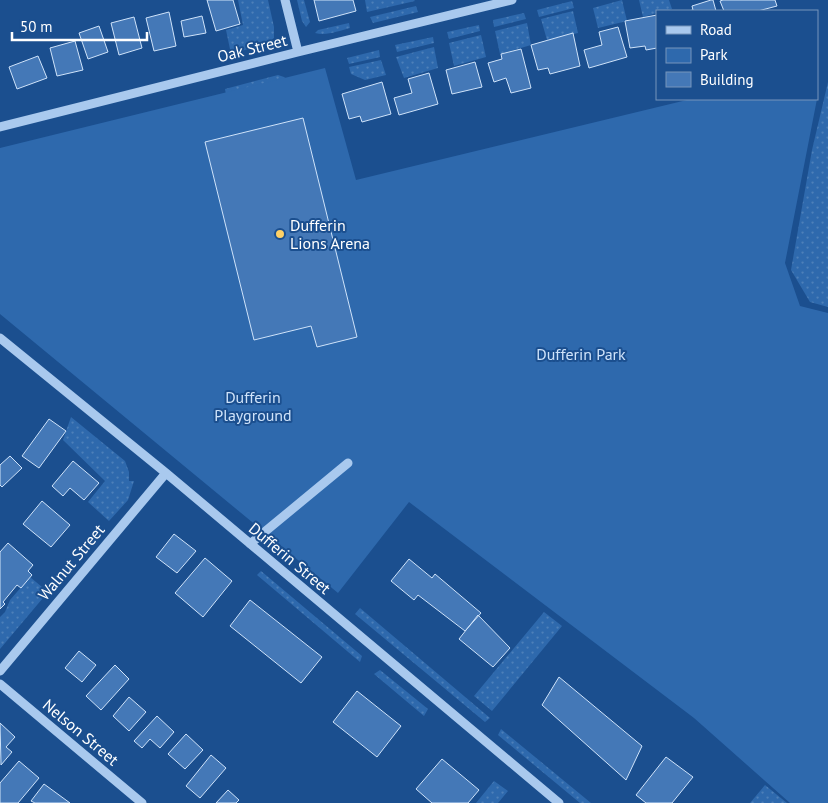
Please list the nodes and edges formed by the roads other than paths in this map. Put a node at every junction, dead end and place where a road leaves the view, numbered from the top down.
1 (285, 0) edge
2 (512, 0) edge
3 (298, 52) junction
4 (0, 127) edge
5 (0, 338) edge
6 (348, 463) dead end
7 (166, 473) junction
8 (250, 544) junction
9 (0, 671) edge
10 (0, 684) edge
11 (142, 803) edge
12 (559, 803) edge

1 - 3 street
2 - 3 street, Oak Street
3 - 4 street, Oak Street
5 - 7 street, Dufferin Street
6 - 8 street
7 - 8 street, Dufferin Street
7 - 9 street, Walnut Street
8 - 12 street, Dufferin Street
10 - 11 street, Nelson Street

